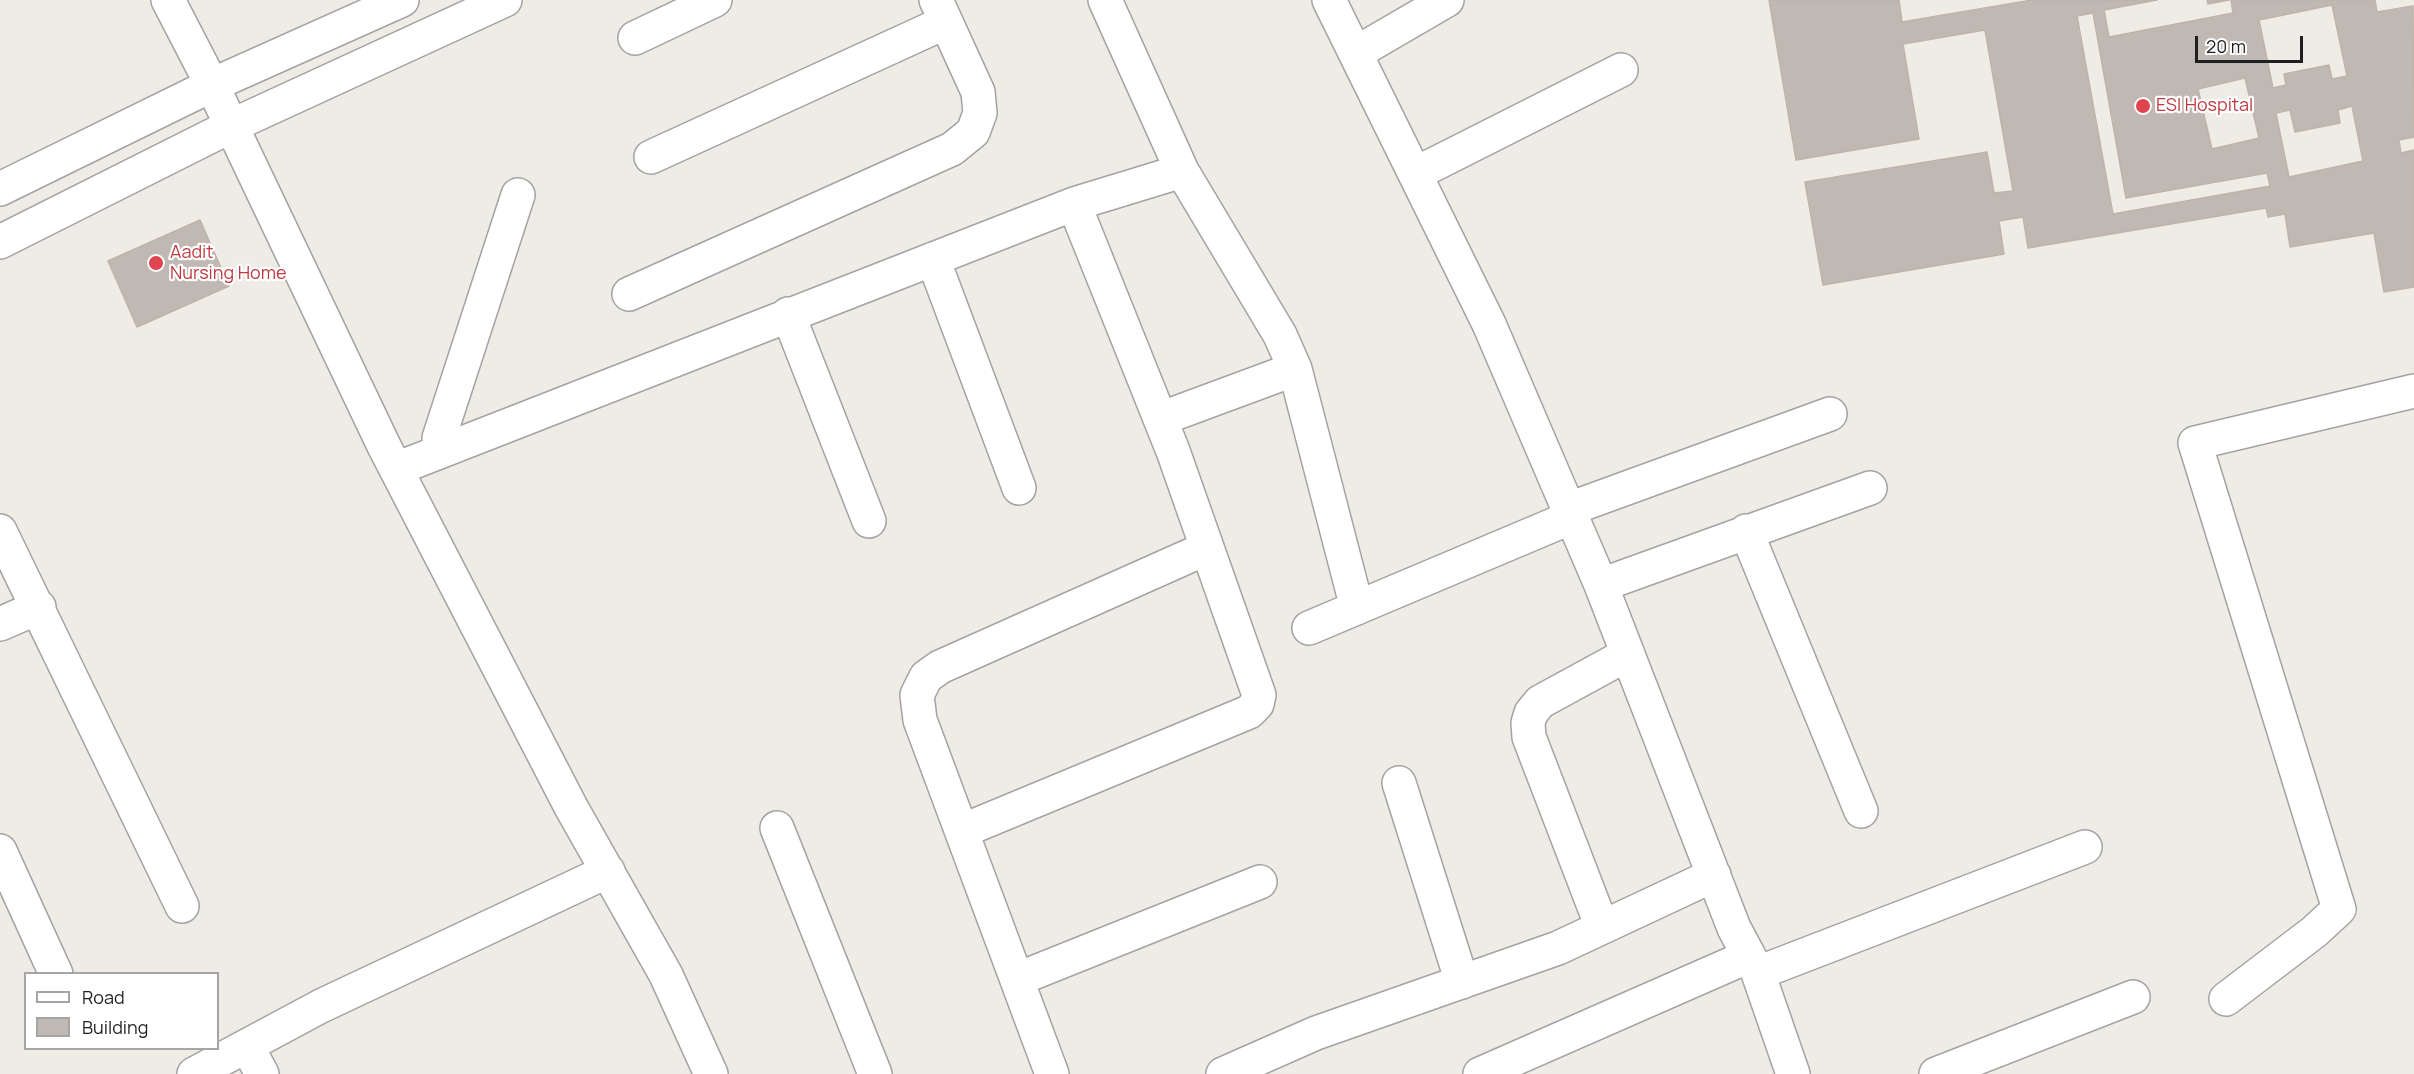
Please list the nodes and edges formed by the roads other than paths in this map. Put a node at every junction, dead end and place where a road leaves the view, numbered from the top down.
1 (168, 0) edge
2 (402, 0) edge
3 (505, 0) edge
4 (715, 0) edge
5 (1105, 0) edge
6 (1329, 0) edge
7 (1447, 0) edge
8 (941, 11) edge
9 (634, 38) dead end
10 (1356, 53) junction
11 (1621, 70) dead end
12 (212, 85) junction
13 (231, 126) junction
14 (651, 158) dead end
15 (1182, 171) junction
16 (1415, 174) junction
17 (0, 189) edge
18 (518, 195) dead end
19 (1074, 204) junction
20 (0, 242) edge
21 (933, 258) junction
22 (629, 294) dead end
23 (788, 314) junction
24 (1295, 369) junction
25 (2414, 391) edge
26 (1830, 414) dead end
27 (1160, 419) junction
28 (442, 450) junction
29 (396, 469) junction
30 (1019, 488) dead end
31 (1870, 488) dead end
32 (1570, 513) junction
33 (869, 521) dead end
34 (0, 531) edge
35 (1746, 531) junction
36 (1207, 548) junction
37 (1601, 585) junction
38 (39, 607) junction
39 (1357, 608) junction
40 (0, 624) edge
41 (1309, 628) dead end
42 (1628, 654) junction
43 (1399, 783) dead end
44 (1861, 811) dead end
45 (777, 828) dead end
46 (962, 831) junction
47 (2085, 847) dead end
48 (0, 851) edge
49 (608, 870) junction
50 (1714, 874) junction
51 (1260, 882) dead end
52 (182, 906) dead end
53 (1602, 927) junction
54 (1754, 965) junction
55 (55, 972) edge
56 (1018, 979) junction
57 (1462, 982) junction
58 (2133, 998) dead end
59 (2226, 999) dead end
60 (255, 1060) edge
61 (194, 1074) edge
62 (711, 1074) edge
63 (875, 1074) edge
64 (1052, 1074) edge
65 (1223, 1074) edge
66 (1480, 1074) edge
67 (1793, 1074) edge
68 (1936, 1074) edge

1 - 12 street
2 - 12 street
3 - 13 street
4 - 9 street
5 - 15 street
6 - 10 street
7 - 10 street
8 - 14 street
8 - 22 street
10 - 16 street
11 - 16 street
12 - 13 street
12 - 17 street
13 - 20 street
13 - 29 street
15 - 19 street
15 - 24 street
16 - 32 street
18 - 28 street
19 - 21 street
19 - 27 street
21 - 23 street
21 - 30 street
23 - 28 street
23 - 33 street
24 - 27 street
24 - 39 street
25 - 59 street
26 - 32 street
27 - 36 street
28 - 29 street
29 - 49 street
31 - 35 street
32 - 37 street
32 - 39 street
34 - 38 street
35 - 37 street
35 - 44 street
36 - 46 street
36 - 46 street
37 - 42 street
38 - 40 street
38 - 52 street
39 - 41 street
42 - 50 street
42 - 53 street
43 - 57 street
45 - 63 street
46 - 56 street
47 - 54 street
48 - 55 street
49 - 60 street
49 - 62 street
50 - 53 street
50 - 54 street
51 - 56 street
53 - 57 street
54 - 66 street
54 - 67 street
56 - 64 street
57 - 65 street
58 - 68 street
60 - 61 street

